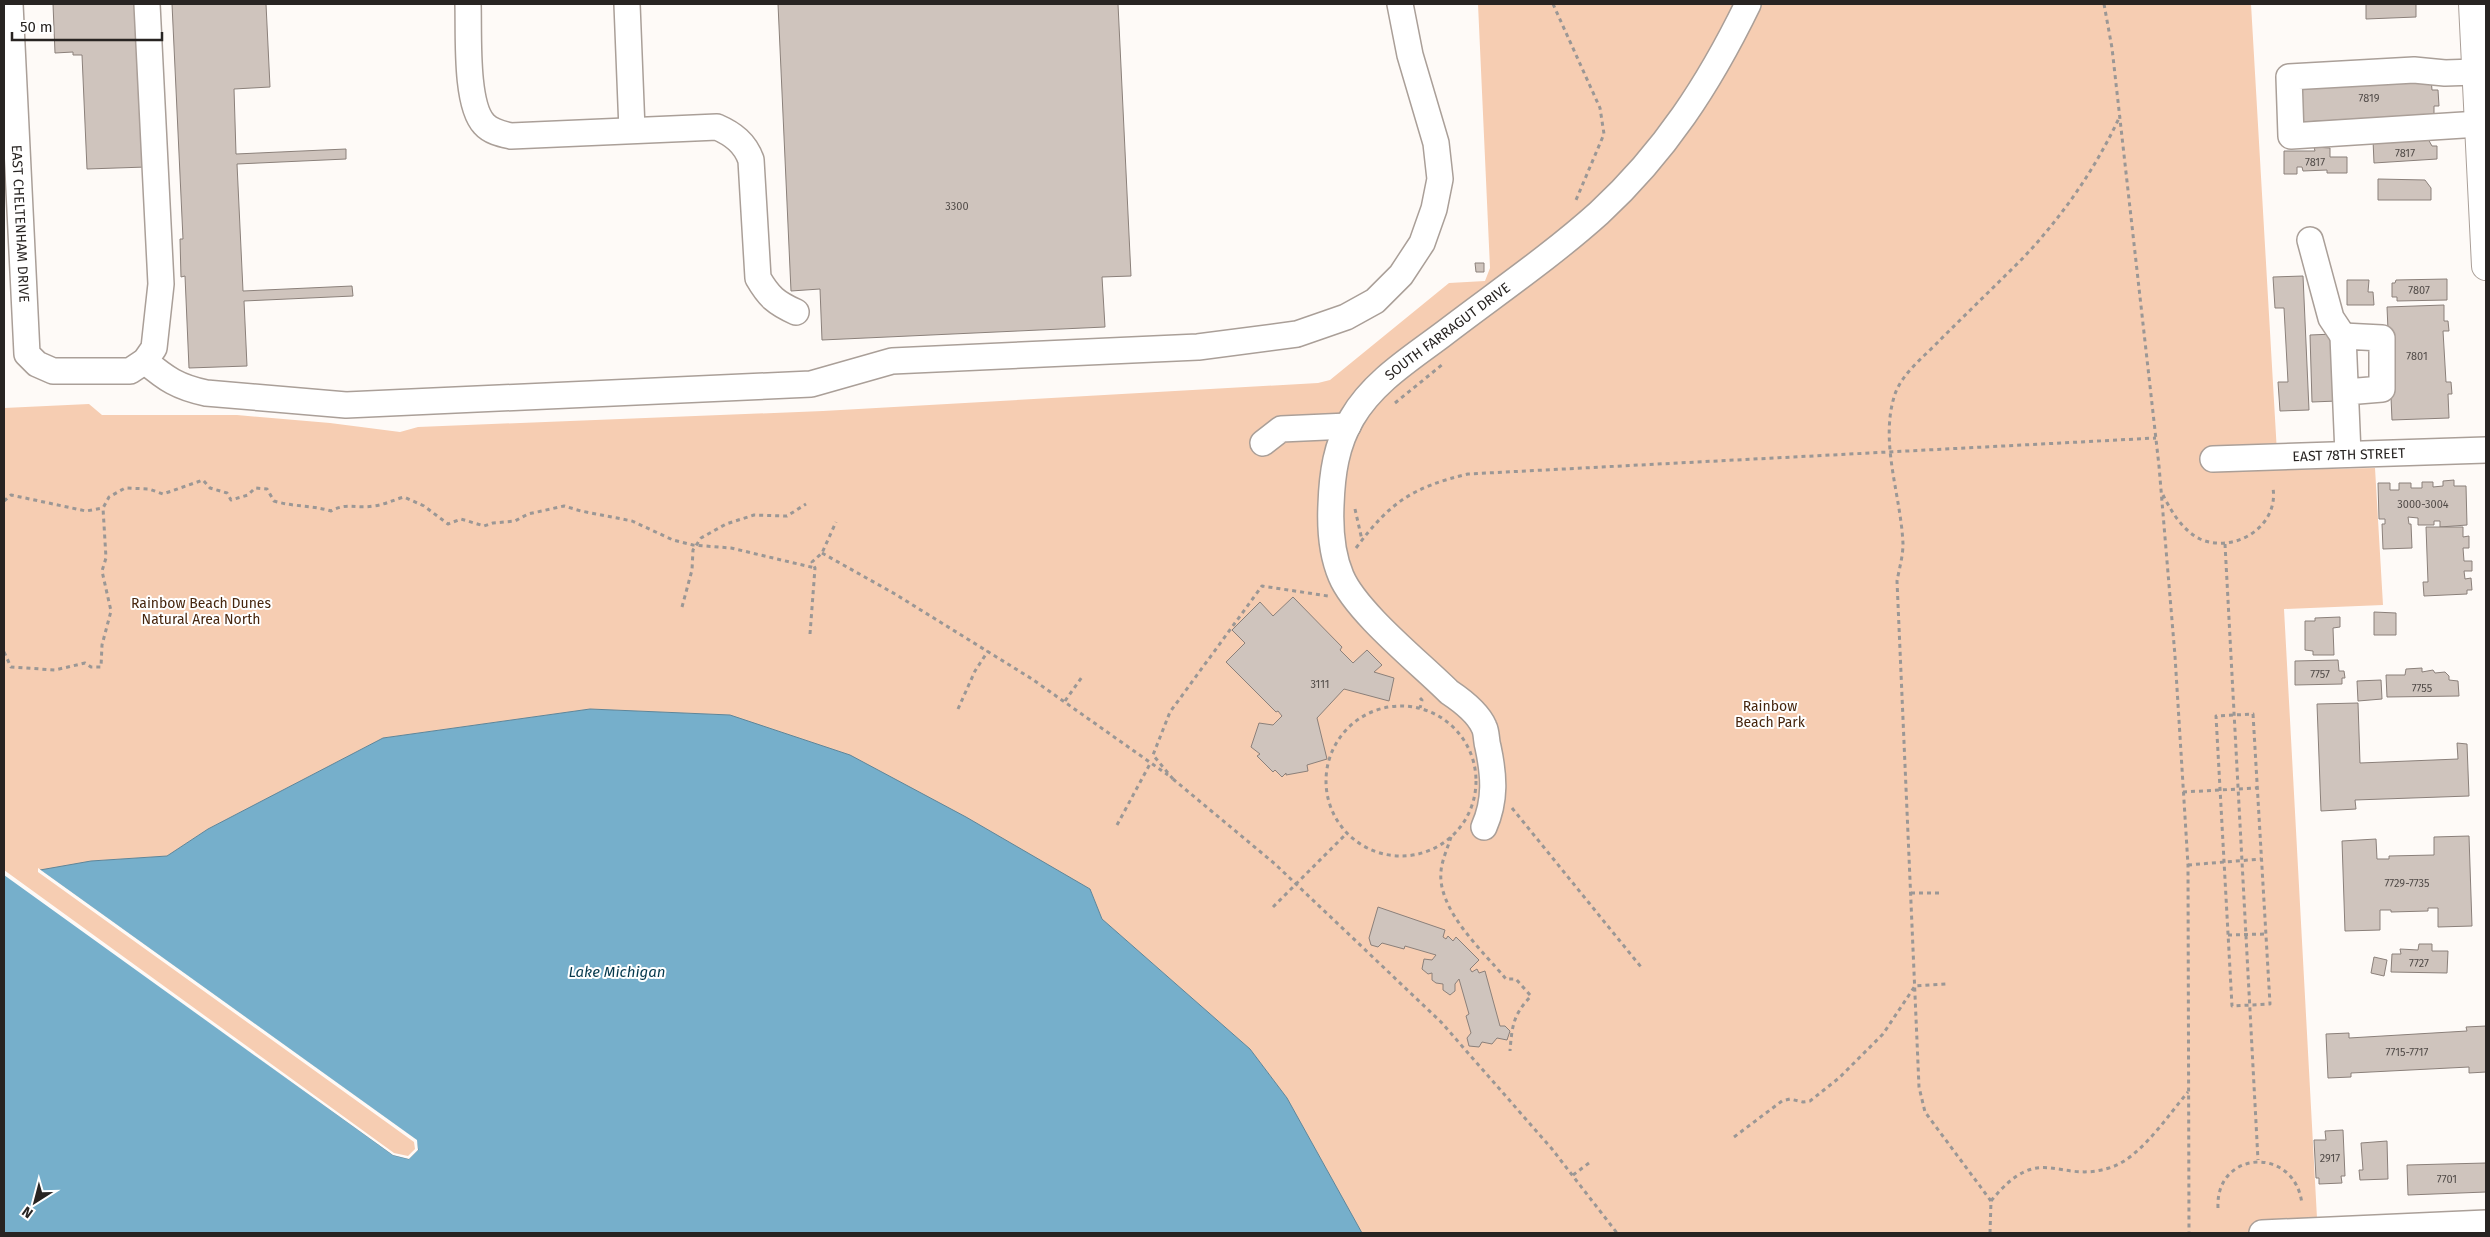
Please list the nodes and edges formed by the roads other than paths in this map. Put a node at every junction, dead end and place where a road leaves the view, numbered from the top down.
1 (10, 4) edge
2 (147, 4) edge
3 (468, 4) edge
4 (627, 4) edge
5 (1400, 4) edge
6 (1748, 4) edge
7 (2478, 11) edge
8 (2476, 72) junction
9 (2479, 124) junction
10 (632, 130) junction
11 (2310, 240) dead end
12 (2486, 266) edge
13 (796, 312) dead end
14 (2343, 336) junction
15 (145, 360) junction
16 (2346, 392) junction
17 (2486, 450) edge
18 (2348, 454) junction
19 (2213, 459) dead end
20 (1484, 827) dead end
21 (2486, 1223) edge
22 (2262, 1233) edge

1 - 15 street, EAST CHELTENHAM DRIVE
2 - 15 street
3 - 10 street
4 - 10 street
5 - 15 street
6 - 20 street, SOUTH FARRAGUT DRIVE
7 - 8 main road
8 - 9 main road
8 - 9 street
9 - 12 main road
10 - 13 street
11 - 14 street
14 - 16 street
14 - 16 street
16 - 18 street
17 - 18 street, EAST 78TH STREET
18 - 19 street, EAST 78TH STREET
21 - 22 street

